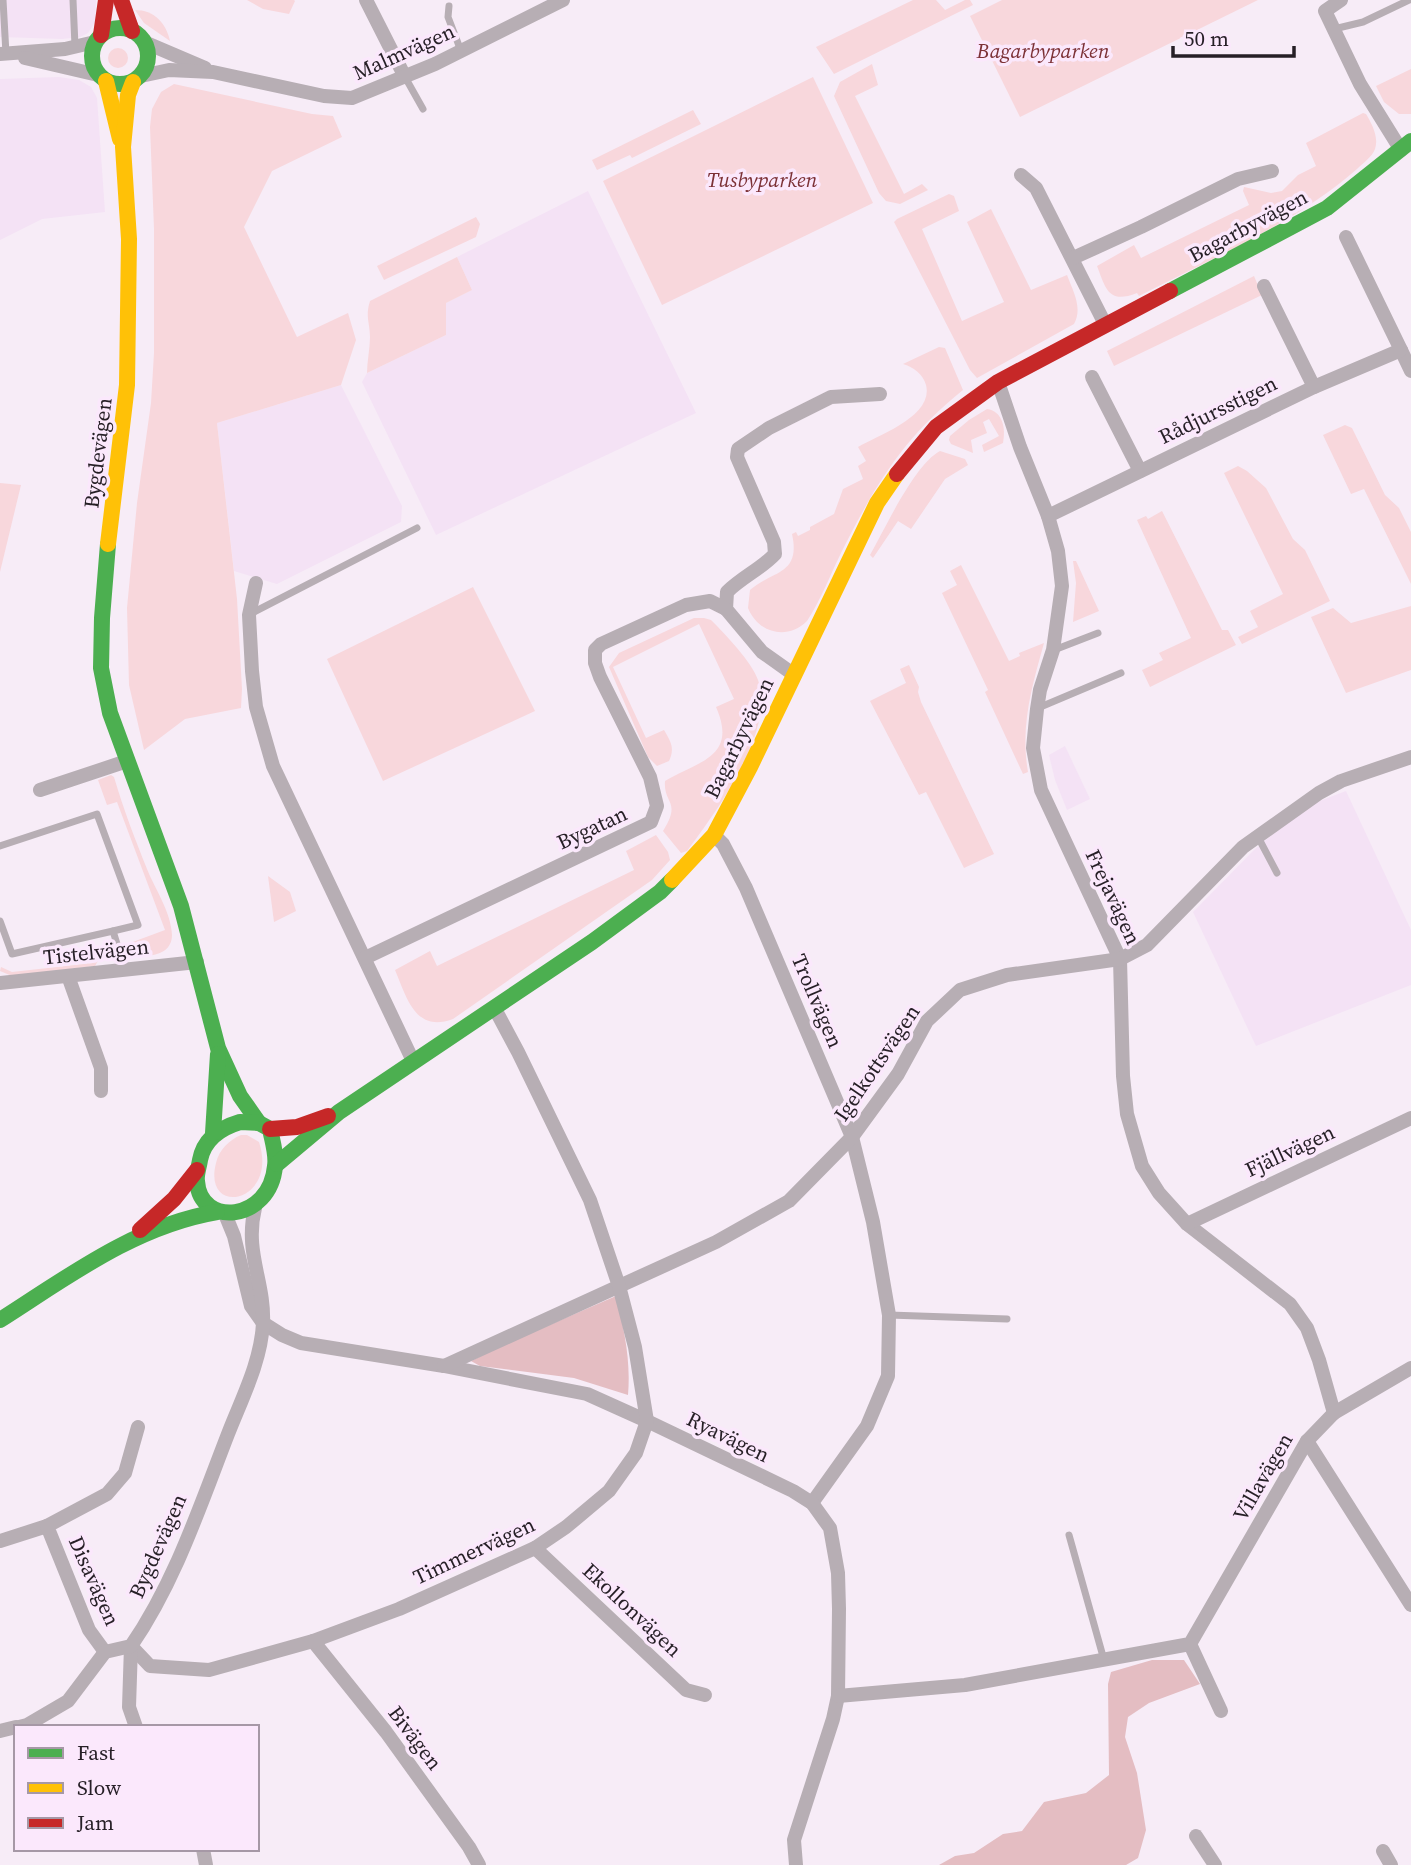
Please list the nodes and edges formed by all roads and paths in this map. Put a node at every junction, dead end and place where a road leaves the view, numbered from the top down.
1 (3, 0) edge
2 (73, 0) edge
3 (106, 0) edge
4 (121, 0) edge
5 (366, 0) edge
6 (563, 0) edge
7 (1341, 0) edge
8 (1409, 0) edge
9 (449, 6) dead end
10 (1333, 29) junction
11 (138, 36) junction
12 (98, 39) junction
13 (75, 47) junction
14 (461, 51) junction
15 (3, 54) edge
16 (213, 72) junction
17 (405, 77) junction
18 (102, 78) junction
19 (137, 79) junction
20 (423, 109) dead end
21 (1406, 145) edge
22 (123, 147) junction
23 (1272, 171) dead end
24 (1021, 175) dead end
25 (1346, 237) dead end
26 (1073, 258) junction
27 (1264, 286) dead end
28 (1105, 324) junction
29 (1401, 350) junction
30 (1411, 371) edge
31 (1092, 377) dead end
32 (998, 382) junction
33 (1314, 387) junction
34 (880, 394) dead end
35 (1140, 471) junction
36 (1048, 516) junction
37 (417, 528) dead end
38 (256, 583) dead end
39 (726, 609) junction
40 (249, 615) junction
41 (1098, 634) dead end
42 (1053, 650) junction
43 (1121, 673) dead end
44 (793, 674) junction
45 (1037, 709) junction
46 (1411, 757) edge
47 (127, 761) junction
48 (40, 790) dead end
49 (714, 835) junction
50 (1258, 837) junction
51 (0, 846) edge
52 (1277, 873) dead end
53 (0, 921) edge
54 (113, 931) junction
55 (365, 958) junction
56 (1120, 959) junction
57 (197, 962) junction
58 (125, 970) junction
59 (68, 976) junction
60 (0, 983) edge
61 (495, 1009) junction
62 (218, 1048) junction
63 (413, 1061) junction
64 (101, 1091) dead end
65 (339, 1112) junction
66 (1411, 1118) edge
67 (264, 1126) junction
68 (213, 1133) junction
69 (852, 1138) junction
70 (277, 1164) junction
71 (197, 1170) junction
72 (256, 1208) junction
73 (221, 1213) junction
74 (1187, 1224) junction
75 (131, 1239) junction
76 (619, 1286) junction
77 (889, 1315) junction
78 (0, 1320) edge
79 (1007, 1320) dead end
80 (263, 1323) junction
81 (444, 1366) junction
82 (1411, 1368) edge
83 (1334, 1413) junction
84 (647, 1420) junction
85 (138, 1427) dead end
86 (1307, 1441) junction
87 (812, 1503) junction
88 (47, 1526) junction
89 (1069, 1535) dead end
90 (0, 1541) edge
91 (535, 1548) junction
92 (1411, 1605) edge
93 (313, 1641) junction
94 (1190, 1644) junction
95 (131, 1646) junction
96 (105, 1652) junction
97 (1104, 1660) junction
98 (705, 1695) dead end
99 (838, 1696) junction
100 (1221, 1711) dead end
101 (27, 1725) edge
102 (135, 1725) edge
103 (1196, 1836) dead end
104 (1383, 1851) dead end
105 (479, 1865) edge
106 (796, 1865) edge
107 (1215, 1865) edge
108 (1391, 1865) edge

1 - 15 lane
2 - 13 lane
3 - 12 street
4 - 11 street
5 - 17 street
6 - 14 street, Malmvägen
7 - 10 street
8 - 10 lane
9 - 14 lane
10 - 21 street, Bagarbyvägen
11 - 12 street
11 - 16 street, Malmvägen
11 - 19 street
12 - 13 street
12 - 18 street
13 - 15 street
14 - 17 street, Malmvägen
15 - 18 street
16 - 17 street, Malmvägen
16 - 19 street, Malmvägen
17 - 20 lane
18 - 19 street
18 - 22 street, Bygdevägen
19 - 22 street, Bygdevägen
21 - 28 street, Bagarbyvägen
22 - 47 street, Bygdevägen
23 - 26 street, Bagarbyvägen
24 - 26 street
25 - 29 street
26 - 28 street
27 - 33 street
28 - 32 street, Bagarbyvägen
29 - 30 street
29 - 33 street, Rådjursstigen
31 - 35 street
32 - 36 street, Frejavägen
32 - 44 street, Bagarbyvägen
33 - 35 street, Rådjursstigen
34 - 39 street
35 - 36 street, Rådjursstigen
36 - 42 street, Frejavägen
37 - 40 lane
38 - 40 street
39 - 44 street
39 - 55 street, Bygatan
40 - 55 street
41 - 42 lane
42 - 45 street, Frejavägen
43 - 45 lane
44 - 49 street, Bagarbyvägen
45 - 56 street, Frejavägen
46 - 50 street, Igelkottsvägen
47 - 48 street
47 - 57 street, Bygdevägen
49 - 61 street, Bagarbyvägen
49 - 69 street, Trollvägen
50 - 52 lane
50 - 56 street, Igelkottsvägen
51 - 54 lane
53 - 54 lane
54 - 58 lane
55 - 63 street
56 - 69 street, Igelkottsvägen
56 - 74 street, Frejavägen
57 - 58 street, Tistelvägen
57 - 62 street, Bygdevägen
58 - 59 street, Tistelvägen
59 - 60 street, Tistelvägen
59 - 64 street
61 - 63 street, Bagarbyvägen
61 - 76 street, Timmervägen
62 - 67 street, Bygdevägen
62 - 68 street, Bygdevägen
63 - 65 street, Bagarbyvägen
65 - 67 street, Bagarbyvägen
65 - 70 street, Bagarbyvägen
66 - 74 street, Fjällvägen
67 - 68 street
67 - 70 street
68 - 71 street
69 - 76 street, Igelkottsvägen
69 - 77 street, Trollvägen
70 - 72 street
71 - 73 street
71 - 75 street
72 - 73 street
72 - 80 street, Bygdevägen
73 - 75 street
73 - 80 street
74 - 83 street, Frejavägen
75 - 78 street
76 - 81 street, Igelkottsvägen
76 - 84 street, Timmervägen
77 - 79 lane
77 - 87 street, Trollvägen
80 - 81 street, Ryavägen
80 - 95 street, Bygdevägen
81 - 84 street, Ryavägen
82 - 83 street, Villavägen
83 - 86 street, Villavägen
84 - 87 street, Ryavägen
84 - 91 street, Timmervägen
85 - 88 street, Disavägen
86 - 92 street
86 - 94 street, Villavägen
87 - 99 street, Ryavägen
88 - 90 street, Disavägen
88 - 96 street, Disavägen
89 - 97 lane
91 - 93 street, Timmervägen
91 - 98 street, Ekollonvägen
93 - 95 street, Timmervägen
93 - 105 street, Bivägen
94 - 97 street
94 - 100 street
95 - 96 street
95 - 102 street
96 - 101 street
97 - 99 street
99 - 106 street, Ryavägen
103 - 107 street
104 - 108 street

